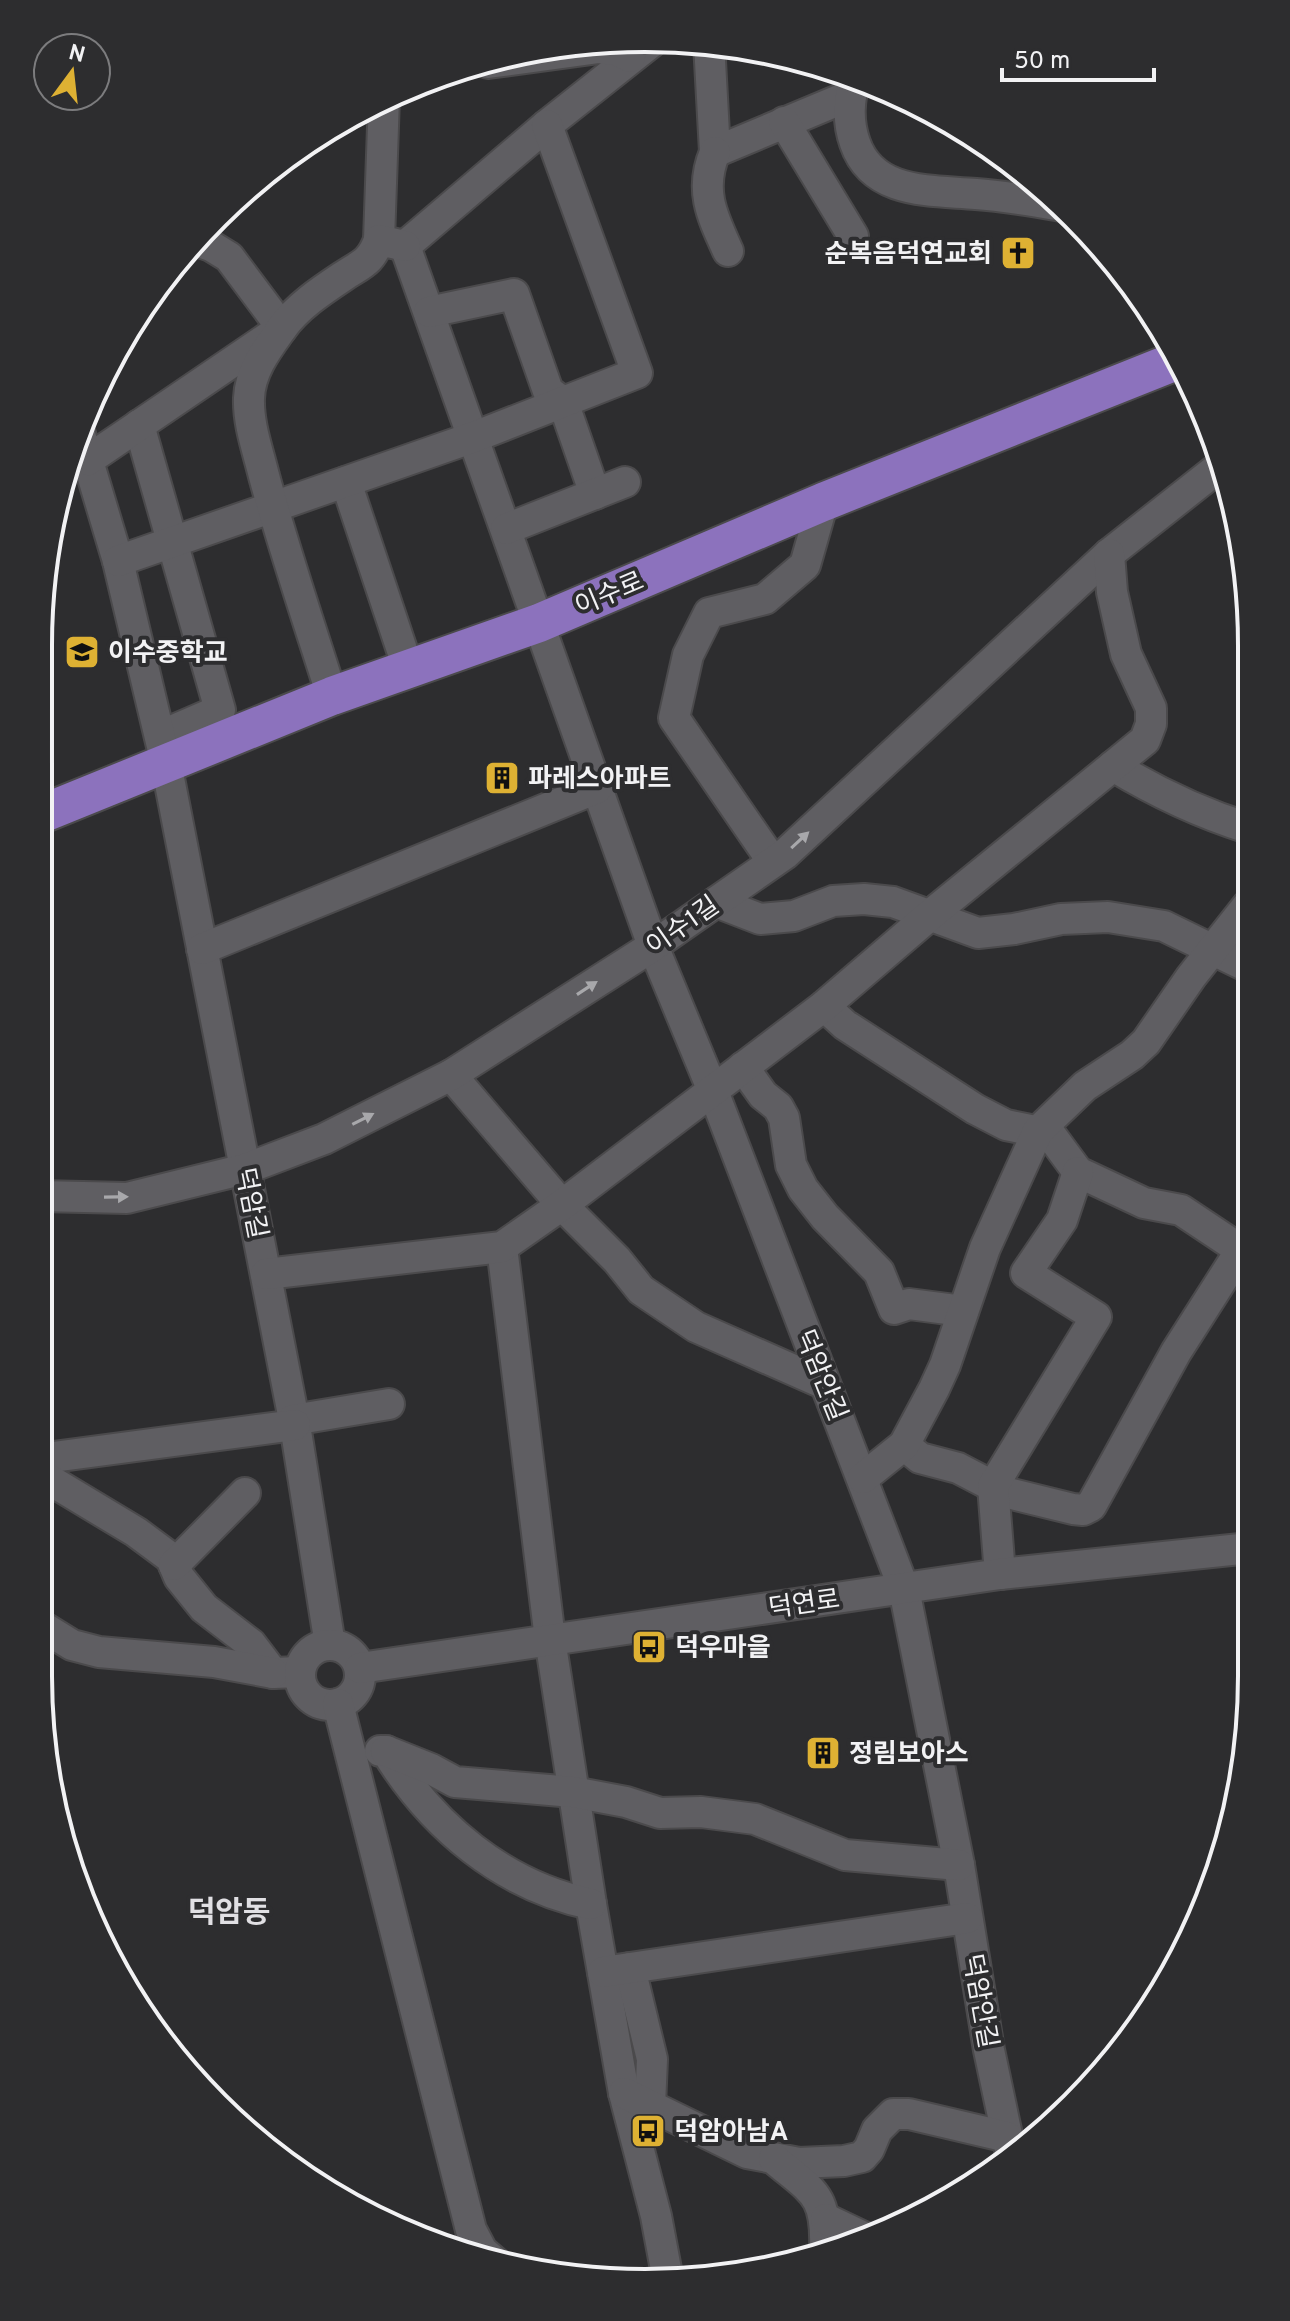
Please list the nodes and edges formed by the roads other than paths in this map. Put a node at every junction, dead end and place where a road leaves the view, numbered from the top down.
1 (638, 52) edge
2 (710, 56) edge
3 (849, 88) edge
4 (853, 89) edge
5 (385, 112) edge
6 (784, 122) junction
7 (547, 125) junction
8 (715, 152) junction
9 (1040, 203) edge
10 (853, 236) dead end
11 (392, 243) junction
12 (208, 245) edge
13 (728, 251) dead end
14 (429, 312) junction
15 (282, 328) junction
16 (1167, 365) edge
17 (563, 402) junction
18 (139, 425) junction
19 (474, 437) junction
20 (86, 445) edge
21 (82, 457) edge
22 (1212, 472) edge
23 (346, 482) junction
24 (625, 482) dead end
25 (595, 494) junction
26 (823, 502) junction
27 (273, 509) junction
28 (506, 529) junction
29 (172, 542) junction
30 (1109, 554) junction
31 (118, 561) junction
32 (539, 623) junction
33 (408, 668) junction
34 (332, 696) junction
35 (163, 749) junction
36 (1113, 766) junction
37 (597, 788) junction
38 (52, 808) edge
39 (1238, 825) edge
40 (773, 862) junction
41 (716, 902) junction
42 (929, 916) junction
43 (1238, 918) edge
44 (653, 946) junction
45 (202, 949) junction
46 (1213, 951) junction
47 (1238, 962) edge
48 (824, 1006) junction
49 (743, 1067) junction
50 (451, 1075) junction
51 (713, 1091) junction
52 (1038, 1131) junction
53 (245, 1169) junction
54 (1078, 1172) junction
55 (52, 1196) edge
56 (562, 1205) junction
57 (502, 1247) junction
58 (1238, 1248) edge
59 (1238, 1255) edge
60 (266, 1274) junction
61 (963, 1311) junction
62 (825, 1384) junction
63 (389, 1404) dead end
64 (294, 1423) junction
65 (904, 1445) junction
66 (52, 1457) edge
67 (863, 1478) junction
68 (52, 1481) edge
69 (993, 1486) junction
70 (245, 1493) dead end
71 (1238, 1549) edge
72 (174, 1565) junction
73 (1000, 1574) junction
74 (904, 1589) junction
75 (52, 1633) edge
76 (550, 1639) junction
77 (330, 1645) junction
78 (360, 1668) junction
79 (287, 1672) junction
80 (338, 1704) junction
81 (348, 1749) junction
82 (386, 1751) junction
83 (573, 1792) junction
84 (959, 1865) junction
85 (591, 1904) junction
86 (967, 1918) junction
87 (617, 1970) junction
88 (637, 2100) junction
89 (1009, 2144) edge
90 (1007, 2145) edge
91 (772, 2158) junction
92 (826, 2234) edge
93 (479, 2245) edge
94 (666, 2268) edge

1 - 7 street
2 - 8 street
3 - 6 street
4 - 9 street
5 - 11 street
6 - 8 street
6 - 10 street
7 - 11 street
7 - 17 street
8 - 13 street
11 - 14 street, 덕암안길
11 - 15 street
12 - 15 street
14 - 17 street
14 - 19 street, 덕암안길
15 - 18 street
15 - 27 street
16 - 26 main road, 이수로
17 - 19 street
17 - 25 street
18 - 20 street
18 - 29 street
19 - 23 street
19 - 28 street, 덕암안길
21 - 31 street, 덕암길
22 - 30 street, 이수1길
23 - 27 street
23 - 33 street
24 - 25 street
25 - 28 street
26 - 32 main road, 이수로
26 - 40 street
27 - 29 street
27 - 34 street
28 - 32 street, 덕암안길
29 - 31 street
29 - 35 street
30 - 36 street
40 -> 30 street, 이수1길
31 - 35 street, 덕암길
32 - 33 main road, 이수로
32 - 37 street, 덕암안길
33 - 34 main road, 이수로
34 - 35 main road, 이수로
35 - 38 main road, 이수로
35 - 45 street, 덕암길
36 - 39 street
36 - 42 street
37 - 44 street, 덕암안길
37 - 45 street
40 - 41 street, 이수1길
41 - 42 street
41 - 44 street, 이수1길
42 - 46 street
42 - 48 street
43 - 46 street
50 -> 44 street, 이수1길
44 - 51 street, 덕암안길
45 - 53 street, 덕암길
46 - 47 street
46 - 52 street
48 - 49 street
48 - 52 street
49 - 51 street
49 - 61 street
53 -> 50 street, 이수1길
50 - 56 street
51 - 56 street
51 - 62 street, 덕암안길
52 - 54 street
52 - 61 street
55 -> 53 street, 이수1길
53 - 60 street, 덕암길
54 - 58 street
54 - 69 street
56 - 57 street
56 - 62 street
57 - 60 street
57 - 76 street
59 - 69 street
60 - 64 street, 덕암길
61 - 65 street
62 - 67 street, 덕암안길
63 - 64 street
64 - 66 street
64 - 77 street, 덕암길
65 - 67 street
65 - 69 street
67 - 74 street, 덕암안길
68 - 72 street
69 - 73 street
70 - 72 street
71 - 73 street, 덕연로
72 - 79 street
73 - 74 street, 덕연로
74 - 76 street, 덕연로
74 - 84 street, 덕암안길
75 - 79 street
76 - 78 street, 덕연로
76 - 83 street
77 - 78 street
77 - 79 street
78 - 80 street
79 - 80 street
80 - 81 street
81 - 82 street
81 - 93 street
82 - 83 street
82 - 85 street
83 - 84 street
83 - 85 street
84 - 86 street, 덕암안길
85 - 87 street
86 - 87 street
86 - 89 street, 덕암안길
87 - 88 street
88 - 91 street
88 - 94 street
90 - 91 street
91 - 92 street

